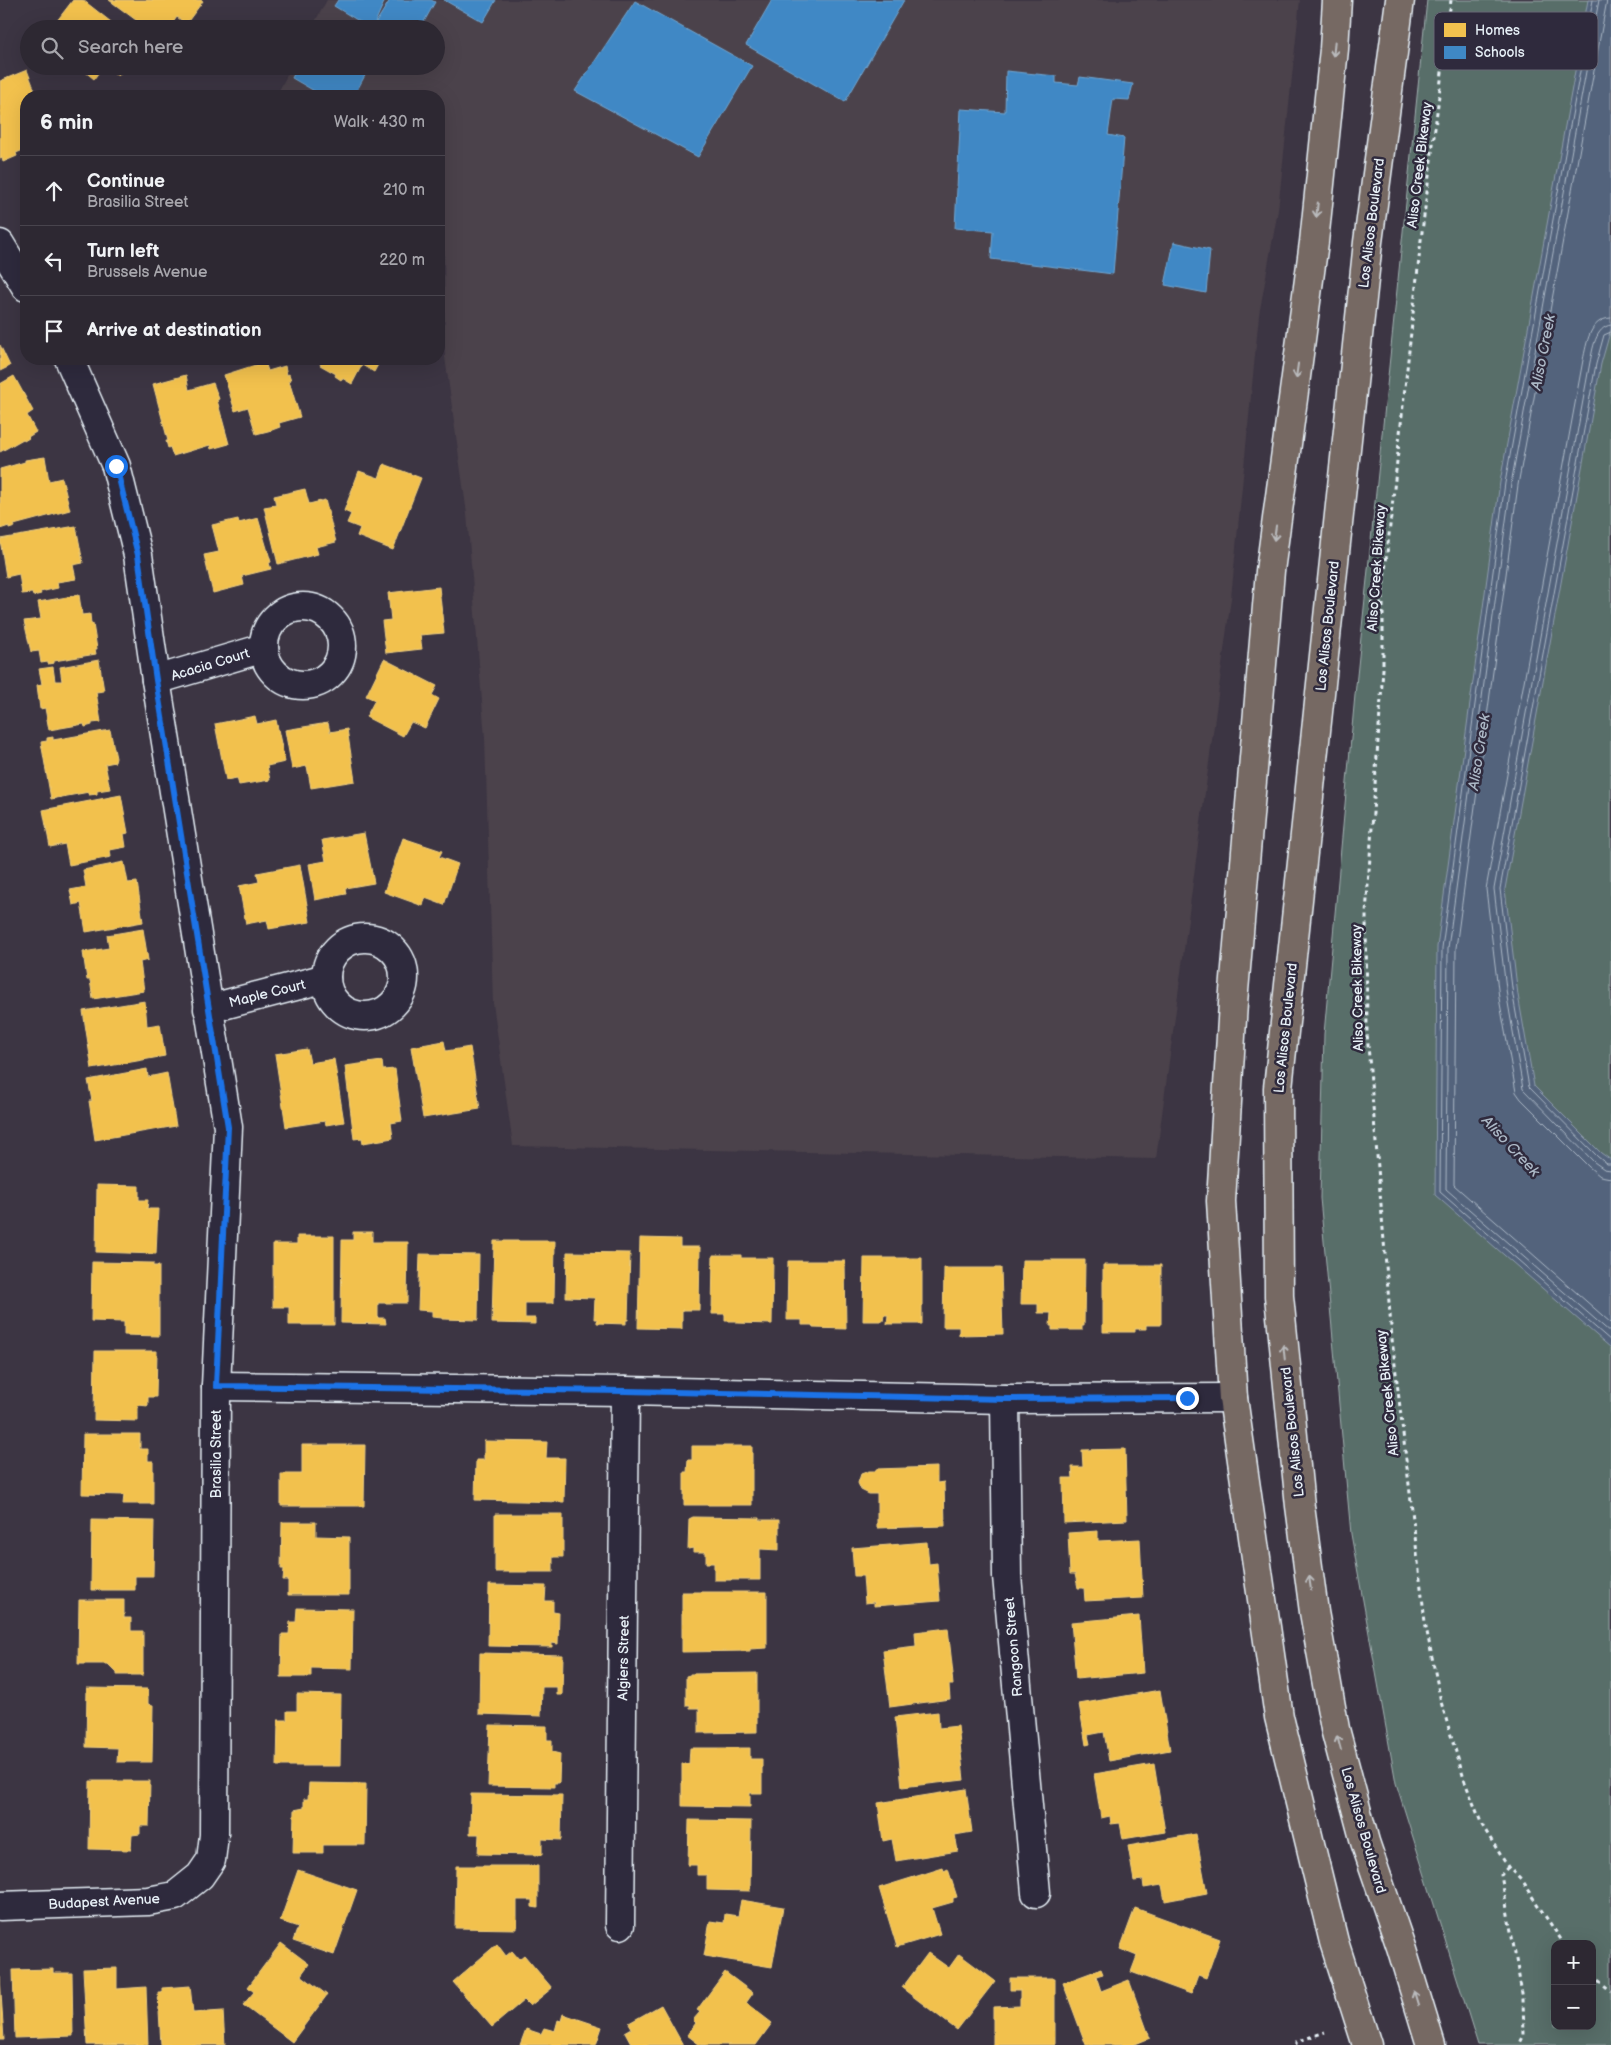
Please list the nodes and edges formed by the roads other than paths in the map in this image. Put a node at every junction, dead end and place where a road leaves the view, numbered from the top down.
1 (1337, 0) edge
2 (1400, 0) edge
3 (0, 244) edge
4 (20, 277) edge
5 (71, 365) edge
6 (264, 648) dead end
7 (156, 680) junction
8 (326, 978) dead end
9 (208, 1008) junction
10 (216, 1386) junction
11 (625, 1391) junction
12 (1233, 1398) junction
13 (1005, 1399) junction
14 (200, 1876) joint
15 (1036, 1893) dead end
16 (0, 1906) edge
17 (620, 1925) dead end
18 (1367, 2045) edge
19 (1430, 2045) edge

1 -> 12 main road
19 -> 2 main road, Los Alisos Boulevard
3 - 4 street
5 - 7 street, Brasilia Street
6 - 7 street, Acacia Court
7 - 9 street, Brasilia Street
8 - 9 street, Maple Court
9 - 10 street, Brasilia Street
10 - 11 street
10 - 14 street, Brasilia Street
11 - 13 street
11 - 17 street, Algiers Street
12 - 13 street
12 - 18 main road
13 - 15 street, Rangoon Street
14 - 16 street, Budapest Avenue

